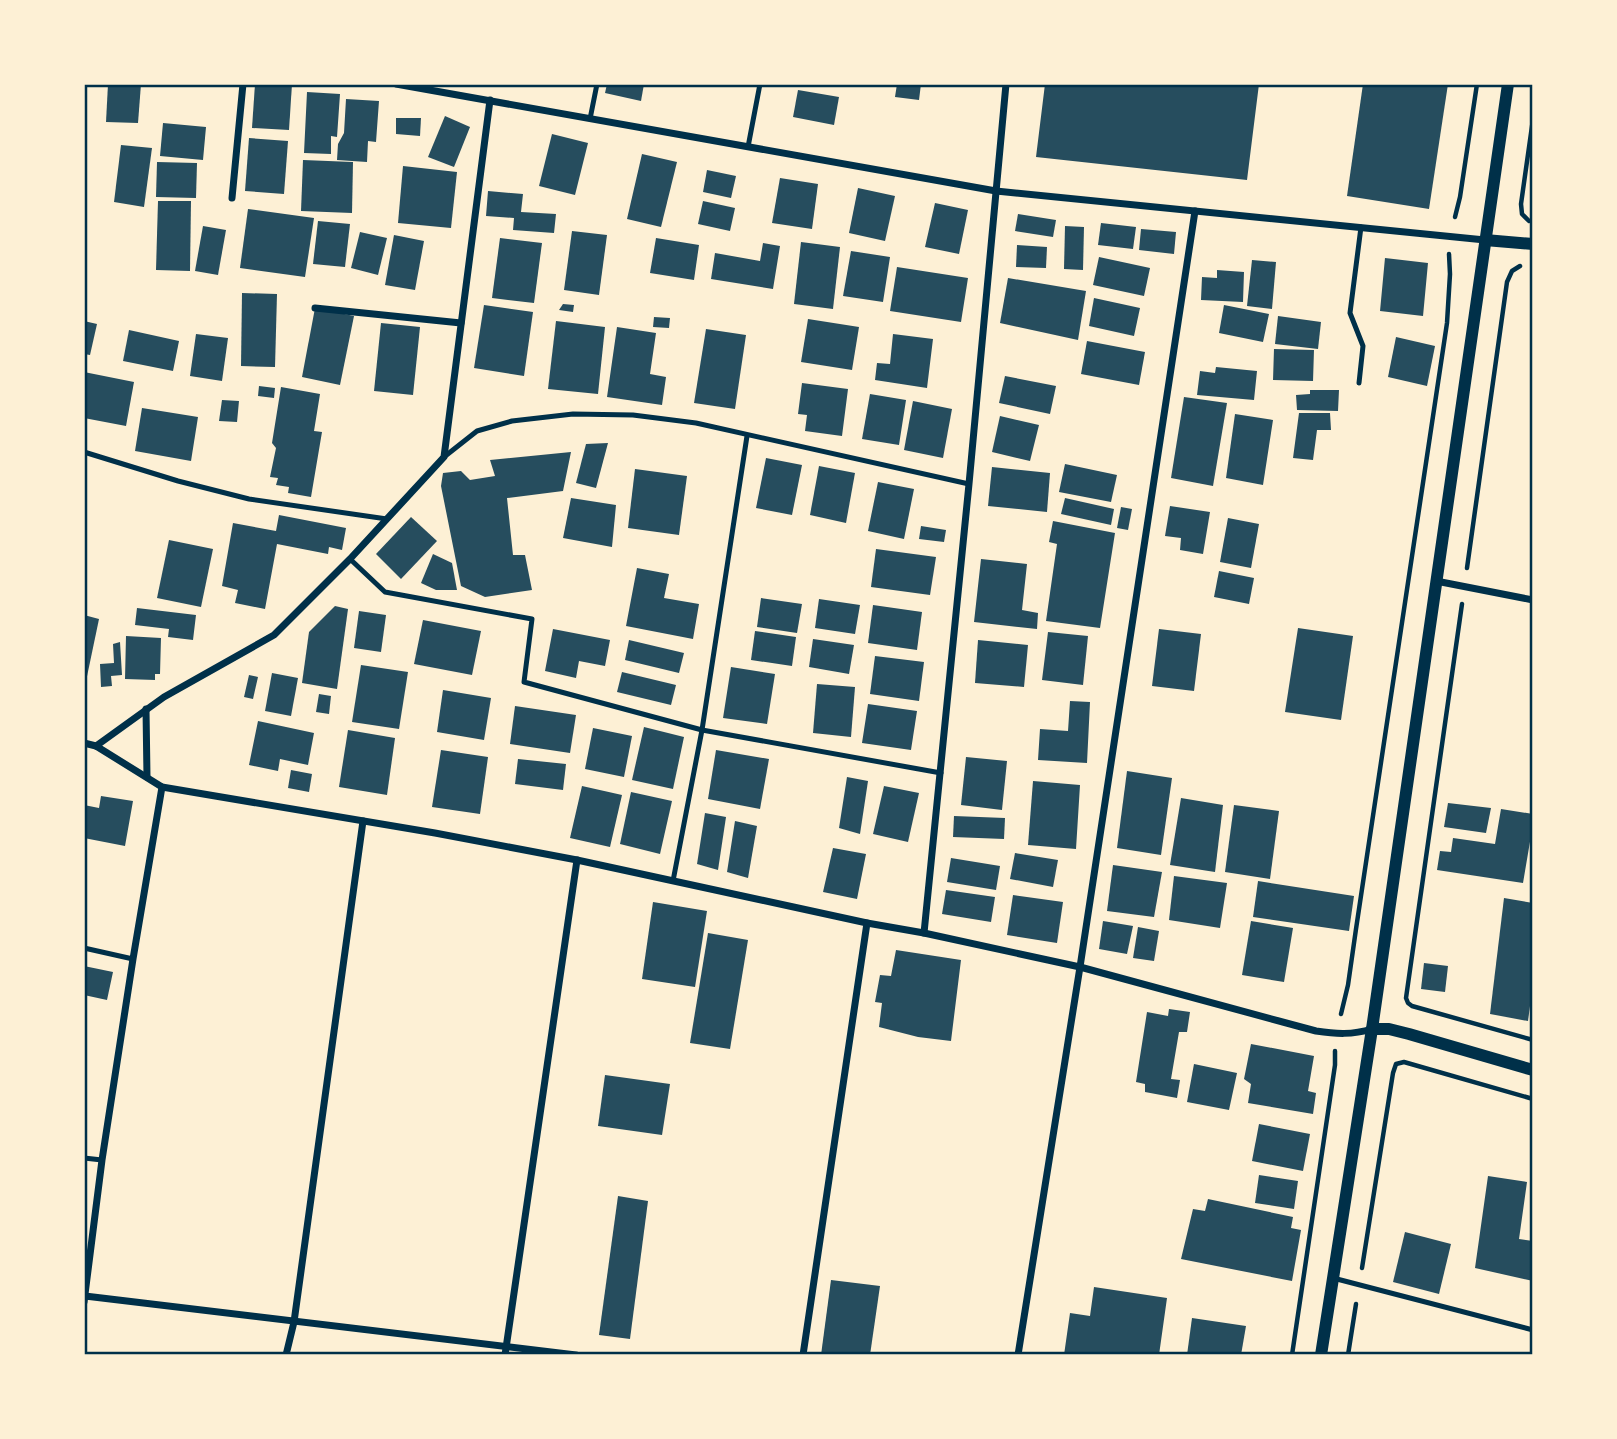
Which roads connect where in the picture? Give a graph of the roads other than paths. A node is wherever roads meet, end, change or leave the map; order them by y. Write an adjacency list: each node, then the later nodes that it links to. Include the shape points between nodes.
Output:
1 (243, 84): 11 (street)
2 (396, 84): 7 (street)
3 (597, 84): 8 (lane)
4 (760, 84): 9 (lane)
5 (1006, 84): 10 (street)
6 (1508, 84): 14 (street)
7 (490, 100): 8 (street); 17 (street)
8 (590, 119): 9 (street)
9 (748, 147): 10 (street)
10 (996, 191): 12 (street); 22 (street)
11 (232, 198)
12 (1195, 211): 13 (street); 41 (street)
13 (1362, 227): 14 (street); 18 (lane, via 1350,313 1363,346)
14 (1485, 240): 15 (street); 25 (street)
15 (1533, 244)
16 (315, 308): 17 (street)
17 (461, 323): 21 (street)
18 (1359, 383)
19 (747, 436): 21 (lane, via 664,418 573,414 512,421 477,431); 22 (lane); 28 (lane)
20 (84, 452): 23 (lane, via 249,499)
21 (444, 457): 23 (street)
22 (969, 484): 31 (street)
23 (387, 519): 24 (street)
24 (350, 559): 27 (street, via 274,635); 28 (lane, via 385,592 532,619 524,682)
25 (1435, 581): 26 (street); 42 (street)
26 (1533, 600)
27 (146, 709): 30 (street); 32 (street)
28 (702, 730): 31 (lane); 36 (lane)
29 (84, 743): 30 (street)
30 (96, 746): 32 (street)
31 (941, 773): 38 (street)
32 (147, 777): 33 (street)
33 (162, 787): 34 (street); 40 (street)
34 (363, 821): 35 (street); 48 (street)
35 (577, 860): 36 (street); 50 (street)
36 (673, 881): 37 (street)
37 (867, 923): 38 (street); 54 (street)
38 (925, 933): 41 (street)
39 (84, 948): 40 (lane)
40 (133, 959): 45 (street)
41 (1080, 967): 42 (street, via 1316,1031 1338,1035); 55 (street)
42 (1371, 1029): 43 (street, via 1409,1034); 46 (street)
43 (1533, 1070)
44 (84, 1158): 45 (lane)
45 (102, 1160): 47 (street)
46 (1333, 1278): 49 (lane); 56 (street)
47 (85, 1299): 48 (street)
48 (294, 1322): 50 (street); 51 (street)
49 (1533, 1330)
50 (507, 1346): 52 (street); 53 (street)
51 (286, 1355)
52 (505, 1355)
53 (576, 1355)
54 (803, 1355)
55 (1018, 1355)
56 (1321, 1355)

